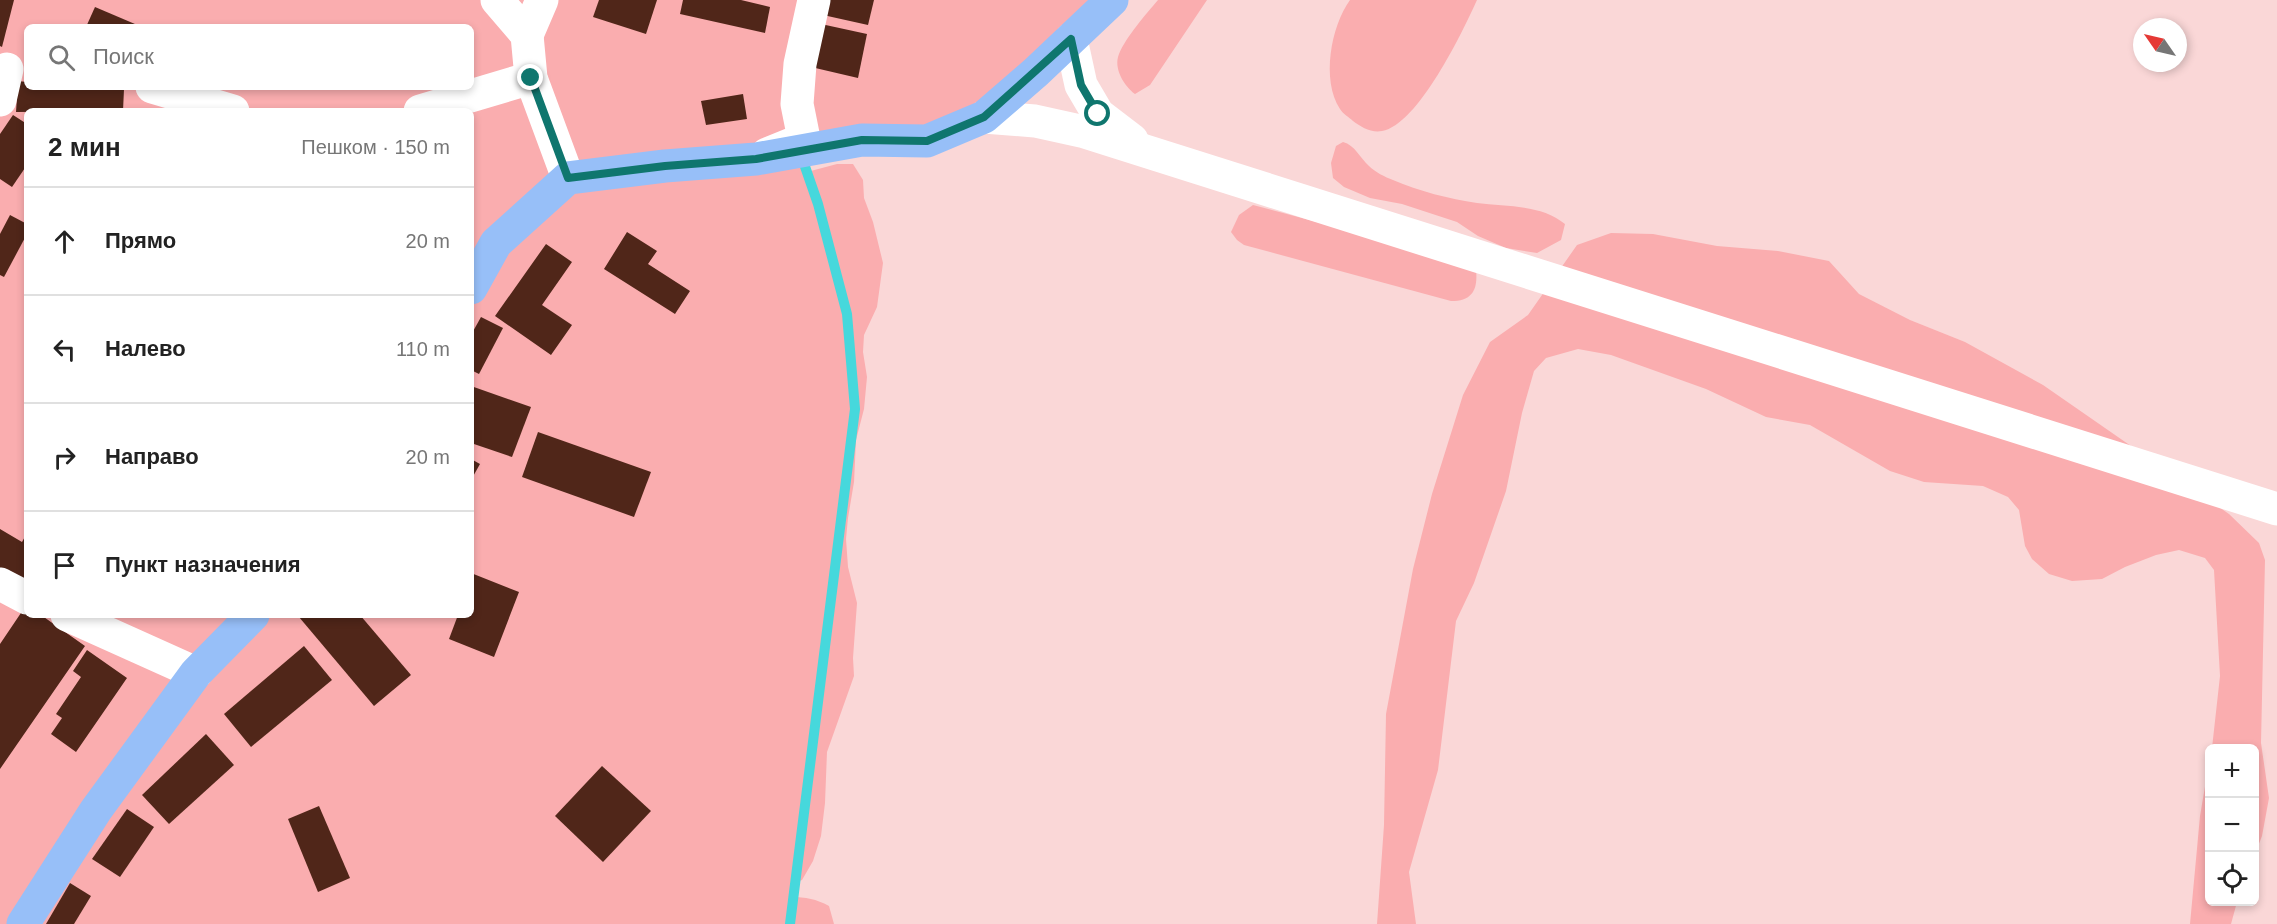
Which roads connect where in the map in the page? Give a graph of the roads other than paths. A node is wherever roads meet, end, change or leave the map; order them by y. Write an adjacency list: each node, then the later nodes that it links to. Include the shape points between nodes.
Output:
1 (497, 0): 5 (street)
2 (542, 0): 5 (street)
3 (814, 0): 13 (street, via 800,64 797,104 804,139)
4 (1113, 0): 6 (main road)
5 (527, 35): 7 (street)
6 (1071, 39): 11 (main road); 12 (street, via 1081,85 1098,114)
7 (531, 78): 10 (street); 14 (street)
8 (162, 90): 9 (street)
9 (223, 108)
10 (430, 108)
11 (984, 117): 12 (street, via 1045,123); 13 (main road, via 927,141 862,140)
12 (1151, 154): 16 (street)
13 (756, 159): 14 (main road)
14 (568, 178): 15 (main road, via 496,243)
15 (474, 283)
16 (2277, 509)
17 (0, 584): 18 (street)
18 (24, 596)
19 (75, 618): 21 (street)
20 (250, 618): 21 (main road)
21 (196, 673): 22 (main road, via 96,810)
22 (23, 924)

